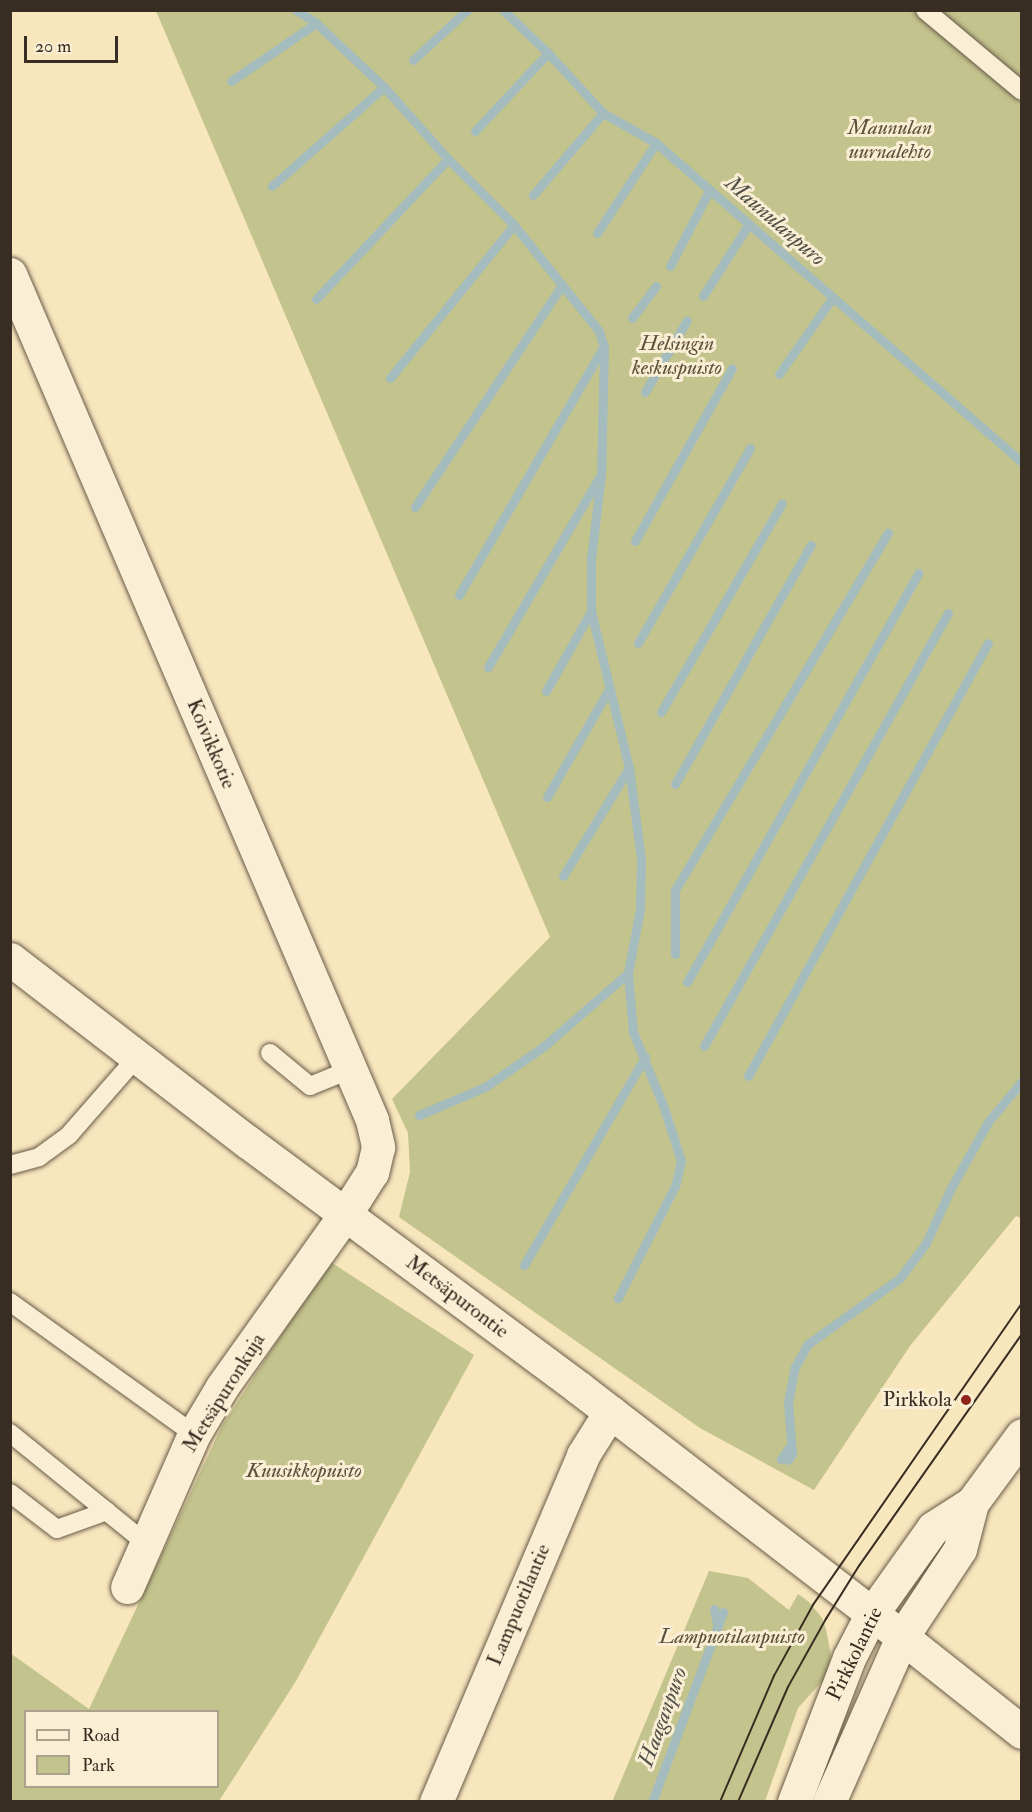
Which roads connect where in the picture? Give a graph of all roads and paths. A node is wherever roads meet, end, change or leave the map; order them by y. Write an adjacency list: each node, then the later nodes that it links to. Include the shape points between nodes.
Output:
1 (925, 10): 2 (lane)
2 (1022, 91)
3 (10, 274): 7 (street, Koivikkotie)
4 (10, 959): 6 (street, Metsäpurontie)
5 (270, 1053): 7 (lane, via 310,1086)
6 (137, 1057): 8 (lane, via 69,1135 39,1157); 9 (street, Metsäpurontie)
7 (349, 1070): 9 (street, Koivikkotie, via 372,1120 378,1148 372,1172)
8 (10, 1165)
9 (346, 1213): 11 (street, Metsäpurontie); 13 (street, Metsäpuronkuja, via 222,1387)
10 (10, 1302): 13 (lane)
11 (610, 1412): 20 (street, Metsäpurontie); 23 (street, Lampuotilantie, via 584,1455)
12 (10, 1433): 17 (lane)
13 (194, 1434): 18 (street, Metsäpuronkuja)
14 (1022, 1435): 16 (street, Pirkkolantie)
15 (10, 1493): 17 (lane, via 57,1529)
16 (972, 1503): 20 (street, Pirkkolantie, via 933,1528); 21 (street, Pirkkolantie, via 960,1549)
17 (107, 1511): 18 (lane)
18 (146, 1543): 19 (street, Metsäpuronkuja)
19 (127, 1587)
20 (871, 1615): 21 (street, Metsäpurontie); 24 (street, Pirkkolantie, via 837,1686)
21 (902, 1637): 22 (street, Metsäpurontie); 25 (street, Pirkkolantie)
22 (1022, 1732)
23 (436, 1802)
24 (794, 1802)
25 (829, 1802)

